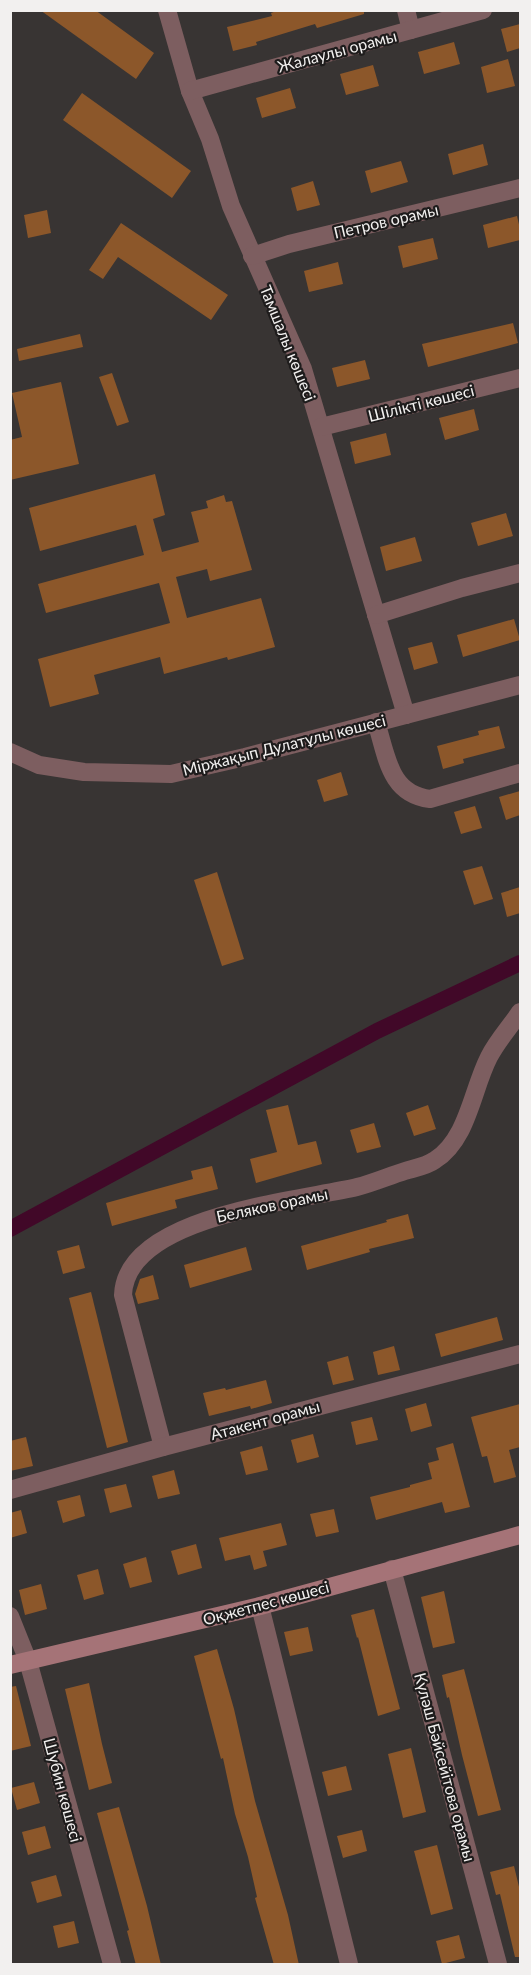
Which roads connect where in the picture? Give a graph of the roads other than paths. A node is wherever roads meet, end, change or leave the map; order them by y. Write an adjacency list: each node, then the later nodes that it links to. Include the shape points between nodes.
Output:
1 (167, 10): 5 (street, Тамшалы көшесі)
2 (406, 10): 4 (street)
3 (483, 10): 4 (street, Жалаулы орамы)
4 (411, 30): 5 (street, Жалаулы орамы)
5 (190, 91): 7 (street, Тамшалы көшесі)
6 (520, 189): 7 (street, Петров орамы)
7 (252, 256): 9 (street, Тамшалы көшесі, via 303,369)
8 (520, 378): 9 (street, Шілікті көшесі)
9 (321, 427): 11 (street, Тамшалы көшесі)
10 (520, 573): 11 (street)
11 (376, 615): 13 (street, Тамшалы көшесі)
12 (520, 685): 13 (street, Міржақып Дулатұлы көшесі)
13 (406, 715): 14 (street, Міржақып Дулатұлы көшесі)
14 (376, 722): 15 (street, Міржақып Дулатұлы көшесі, via 171,774 84,772 39,765); 16 (street, via 394,779 406,792 419,798 430,799)
15 (10, 752)
16 (520, 773)
17 (520, 1012): 19 (street, Беляков орамы, via 489,1056 460,1131 449,1149 433,1162 358,1187 245,1208 206,1220 145,1252 124,1283 123,1295)
18 (520, 1354): 19 (street, Атакент орамы)
19 (163, 1447): 20 (street, Атакент орамы)
20 (10, 1490)
21 (520, 1534): 22 (street, Оқжетпес көшесі)
22 (392, 1569): 23 (street, Оқжетпес көшесі); 28 (street, Күләш Бәйсейітова орамы)
23 (260, 1606): 25 (street, Оқжетпес көшесі); 27 (street)
24 (10, 1616): 25 (street, Шубин көшесі)
25 (19, 1663): 26 (street, Шубин көшесі)
26 (112, 1965)
27 (349, 1965)
28 (498, 1965)

